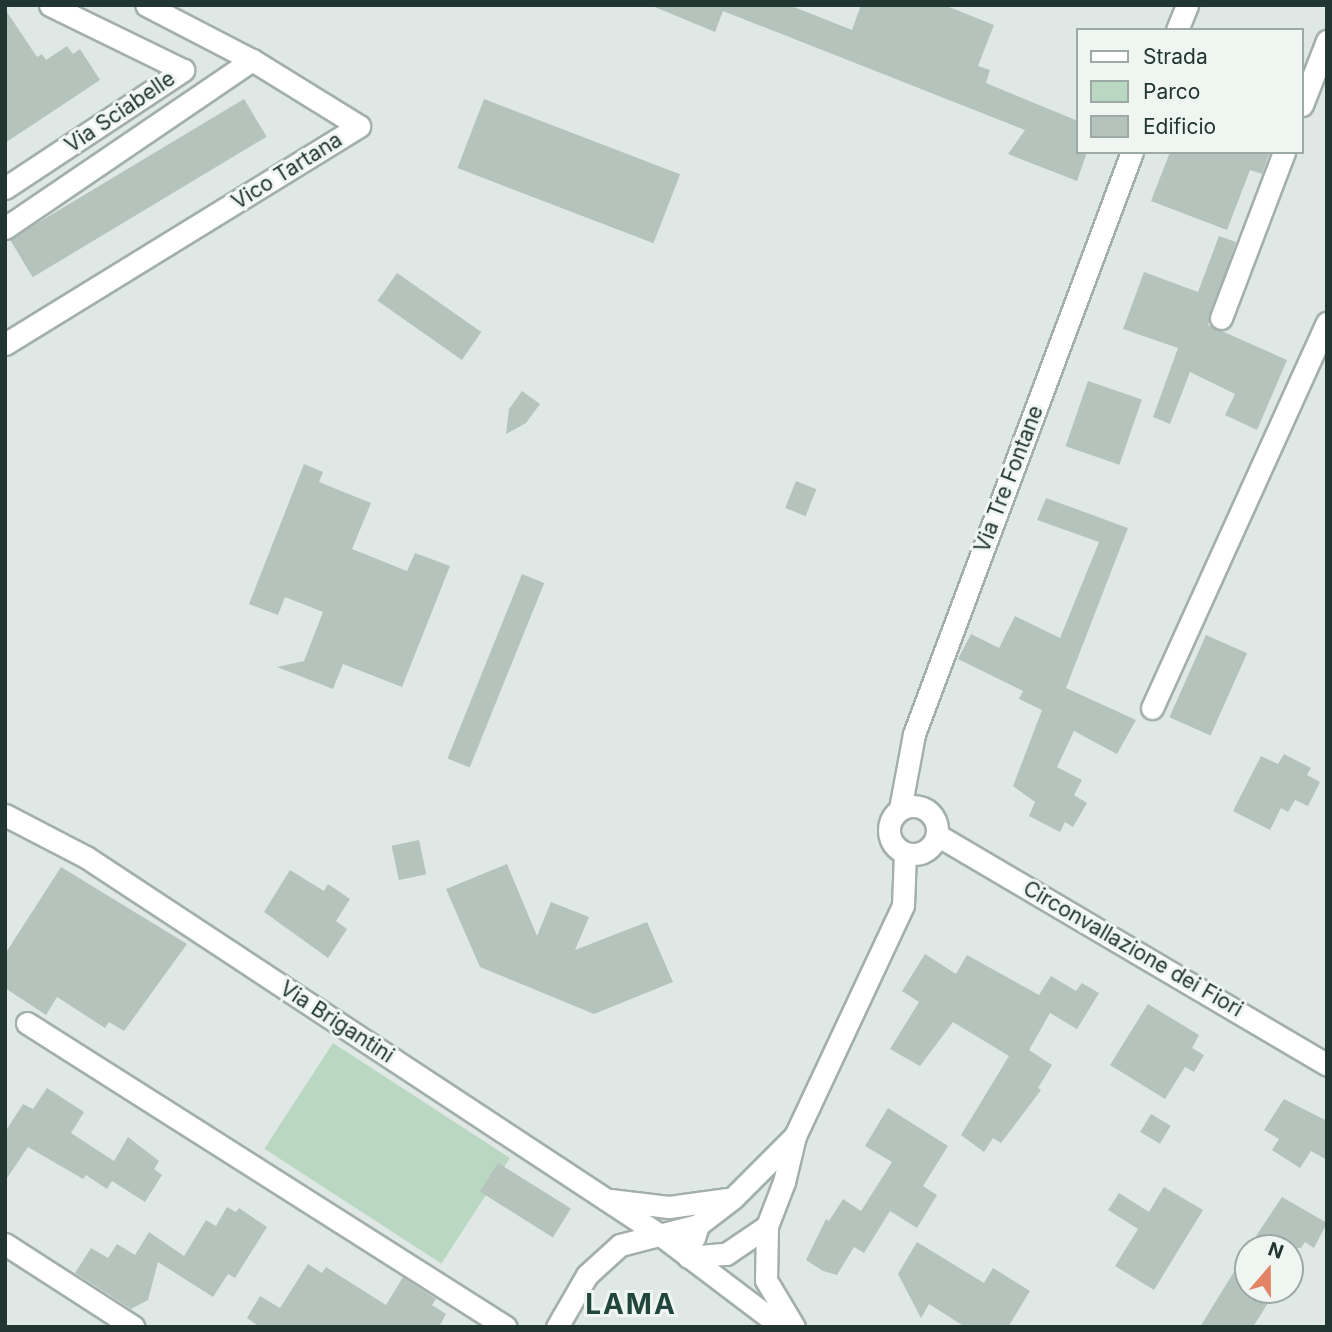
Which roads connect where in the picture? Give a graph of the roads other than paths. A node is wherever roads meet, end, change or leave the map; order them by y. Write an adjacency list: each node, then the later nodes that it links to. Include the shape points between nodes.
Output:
1 (50, 5): 10 (street, Via Sciabelle, via 183,70)
2 (145, 5): 6 (street, Vico Tartana)
3 (1187, 5): 4 (street)
4 (1178, 28)
5 (1327, 41): 7 (street)
6 (252, 60): 11 (street, Via Sciabelle); 14 (street, Vico Tartana, via 359,126)
7 (1304, 100)
8 (1131, 154): 16 (street, Via Tre Fontane, via 914,734)
9 (1283, 154): 12 (street)
10 (5, 188)
11 (5, 228)
12 (1221, 318)
13 (1327, 323): 15 (street)
14 (5, 344)
15 (1152, 708)
16 (900, 809): 18 (street, via 911,806 928,811); 19 (street, via 889,829 894,845)
17 (5, 816): 24 (street, Via Brigantini, via 86,857)
18 (937, 835): 19 (street, via 922,853); 21 (street, Circonvallazione dei Fiori)
19 (905, 853): 22 (street, via 902,905)
20 (27, 1023): 31 (street)
21 (1327, 1065)
22 (794, 1136): 23 (street); 26 (street, via 785,1182)
23 (733, 1198): 24 (street, via 669,1207); 25 (street)
24 (606, 1199): 27 (street, Via Brigantini)
25 (698, 1225): 27 (street); 29 (street)
26 (767, 1226): 29 (street, via 726,1254); 34 (street, via 766,1280)
27 (663, 1237): 29 (street, Via Brigantini); 32 (street, via 620,1245 587,1275)
28 (5, 1244): 30 (street)
29 (688, 1257): 33 (street, Via Brigantini)
30 (134, 1327)
31 (506, 1327)
32 (557, 1327)
33 (782, 1327)
34 (794, 1327)

